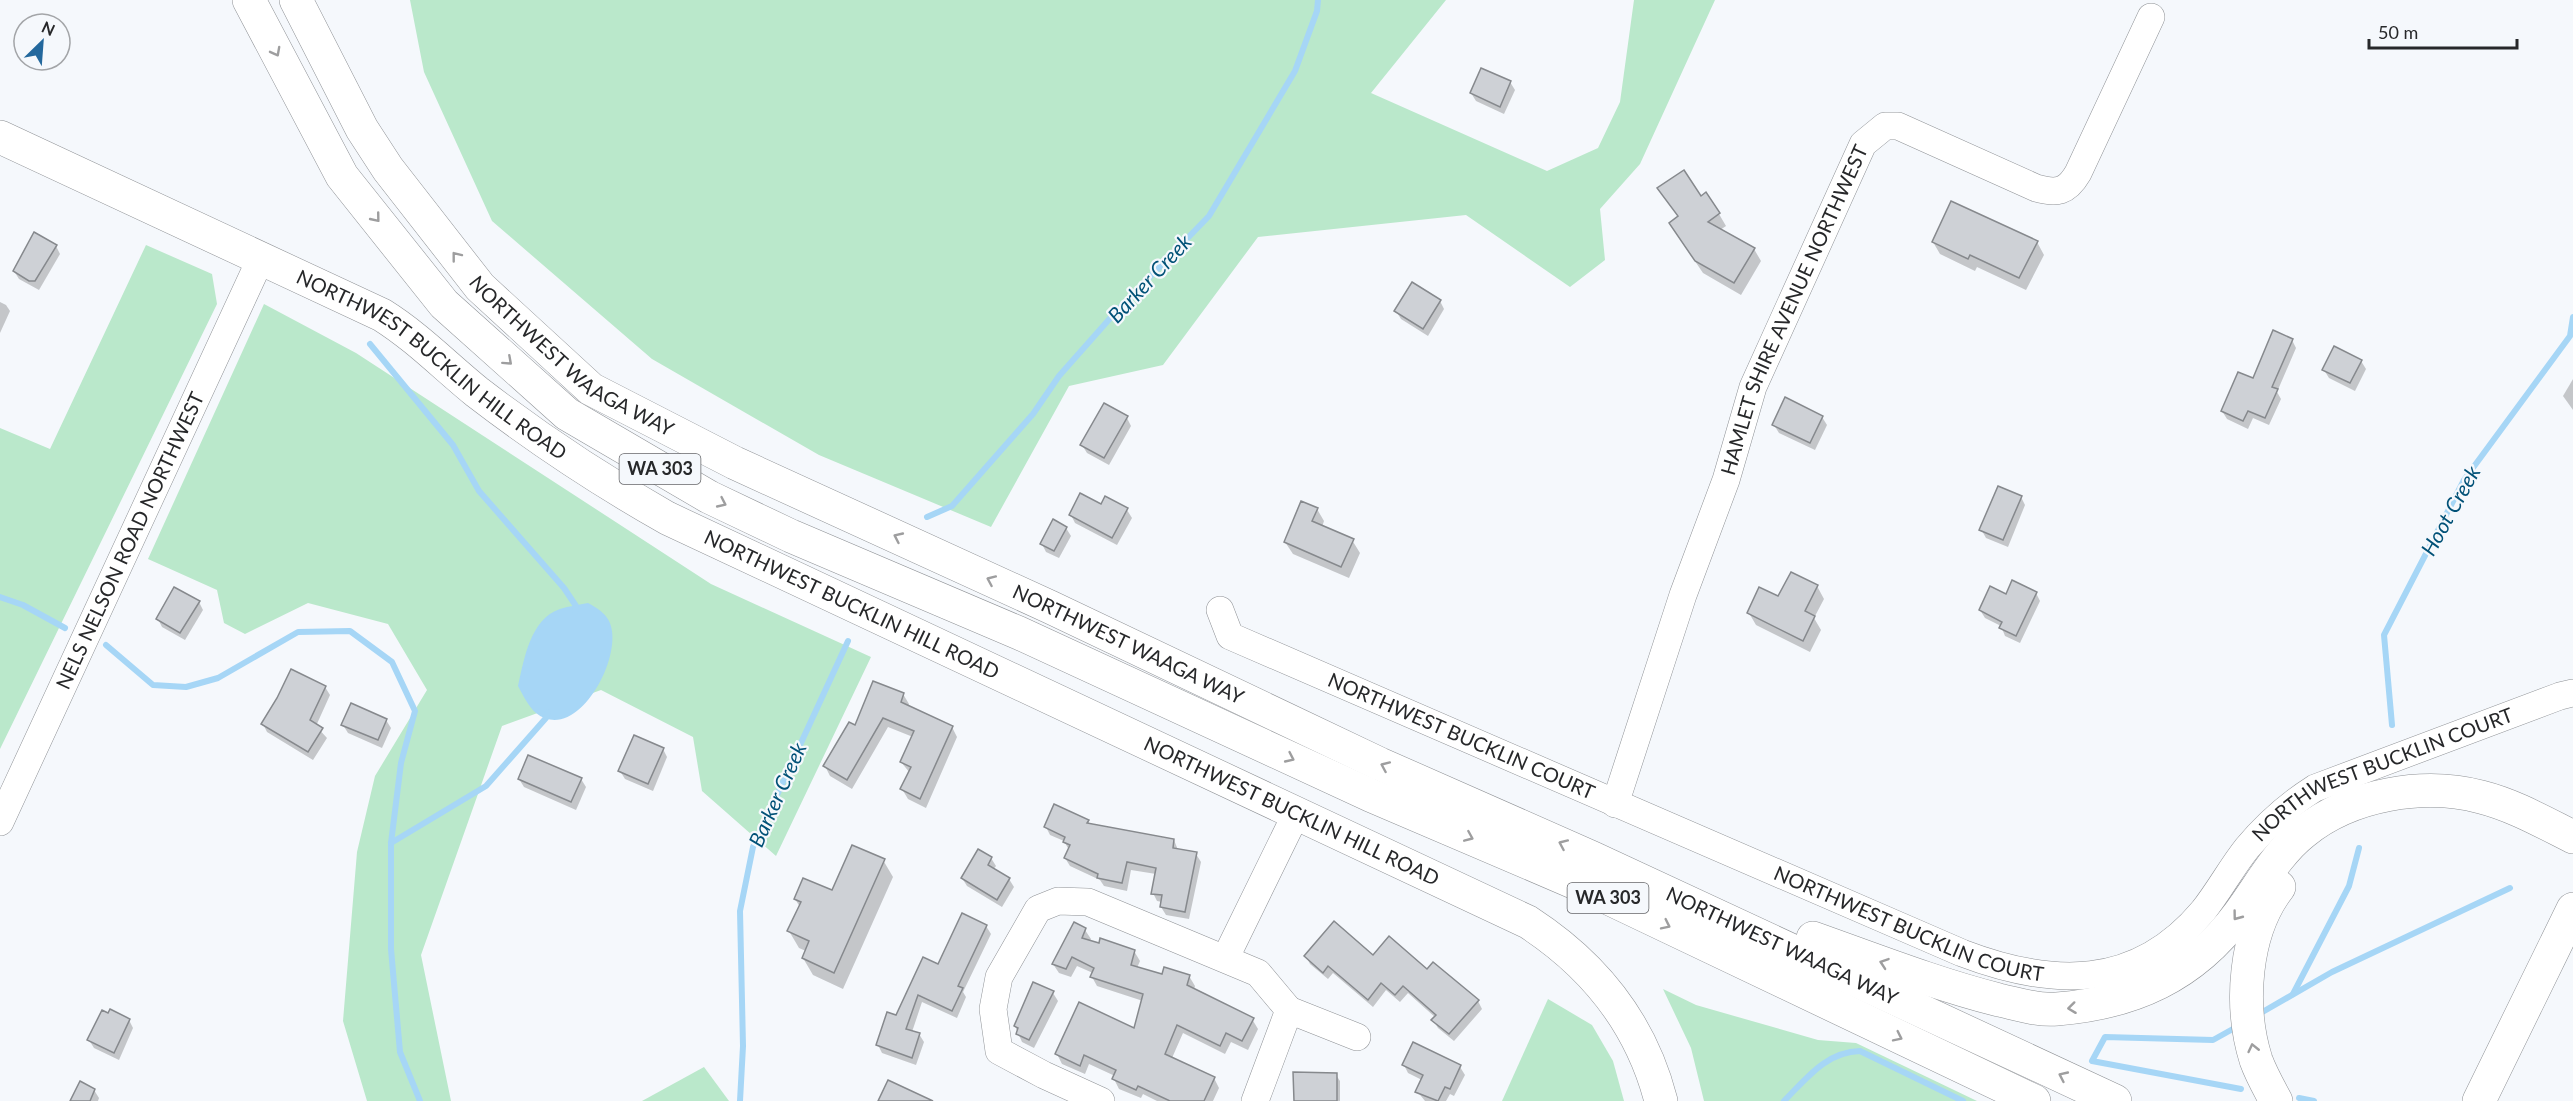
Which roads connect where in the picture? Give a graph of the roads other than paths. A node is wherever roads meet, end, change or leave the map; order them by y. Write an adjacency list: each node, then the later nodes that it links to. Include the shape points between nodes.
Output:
1 (249, 0): 20 (main road, NORTHWEST WAAGA WAY / WA 303, one-way to 20, via 342,176 444,304 567,414 709,497 791,536 1019,633 1370,795 1585,887)
2 (296, 0): 5 (main road, NORTHWEST WAAGA WAY / WA 303)
3 (320, 0): 5 (main road, via 320,10 347,73)
4 (2151, 16): 10 (street, HAMLET SHIRE AVENUE NORTHWEST, via 2078,173 2062,192 2036,188 1898,126 1885,126 1863,144 1753,387 1726,480 1683,595)
5 (362, 129): 15 (main road, NORTHWEST WAAGA WAY / WA 303, one-way to 5, via 1380,764 745,468 591,389 480,287 388,169)
6 (0, 136): 7 (main road, NORTHWEST BUCKLIN HILL ROAD)
7 (261, 258): 11 (main road, NORTHWEST BUCKLIN HILL ROAD, via 393,322 537,438 667,518); 12 (street, NELS NELSON ROAD NORTHWEST)
8 (1220, 610): 10 (street, NORTHWEST BUCKLIN COURT, via 1230,636)
9 (2573, 693): 10 (street, NORTHWEST BUCKLIN COURT, via 2315,788 2260,834 2203,910 2176,938 2155,953 2096,975 2046,976 1999,967)
10 (1615, 804)
11 (1297, 812): 17 (street); 23 (main road, NORTHWEST BUCKLIN HILL ROAD, via 1497,906 1557,940 1602,984 1631,1026)
12 (0, 822)
13 (2573, 837): 15 (main road, one-way to 15, via 2481,797 2429,791 2388,795 2339,811 2303,832 2267,873 2218,941 2188,965 2151,988 2120,1000 2054,1010 1973,993)
14 (2573, 857): 27 (main road, one-way to 14, via 2256,1061 2246,1015 2251,958 2255,934 2271,898 2304,856 2348,824 2393,811 2431,810 2477,815 2520,828)
15 (1616, 869): 26 (main road, NORTHWEST WAAGA WAY / WA 303, one-way to 15)
16 (2573, 909): 28 (main road)
17 (1226, 957): 18 (street, via 1258,973); 21 (street, via 1088,902 1058,901 1038,909 999,976 993,1009 999,1051)
18 (1289, 1010): 19 (street); 22 (street)
19 (1357, 1037)
20 (1974, 1073): 24 (main road); 25 (main road, NORTHWEST WAAGA WAY / WA 303)
21 (1101, 1101)
22 (1255, 1101)
23 (1661, 1101)
24 (2022, 1101)
25 (2034, 1101)
26 (2115, 1101)
27 (2277, 1101)
28 (2480, 1101)

